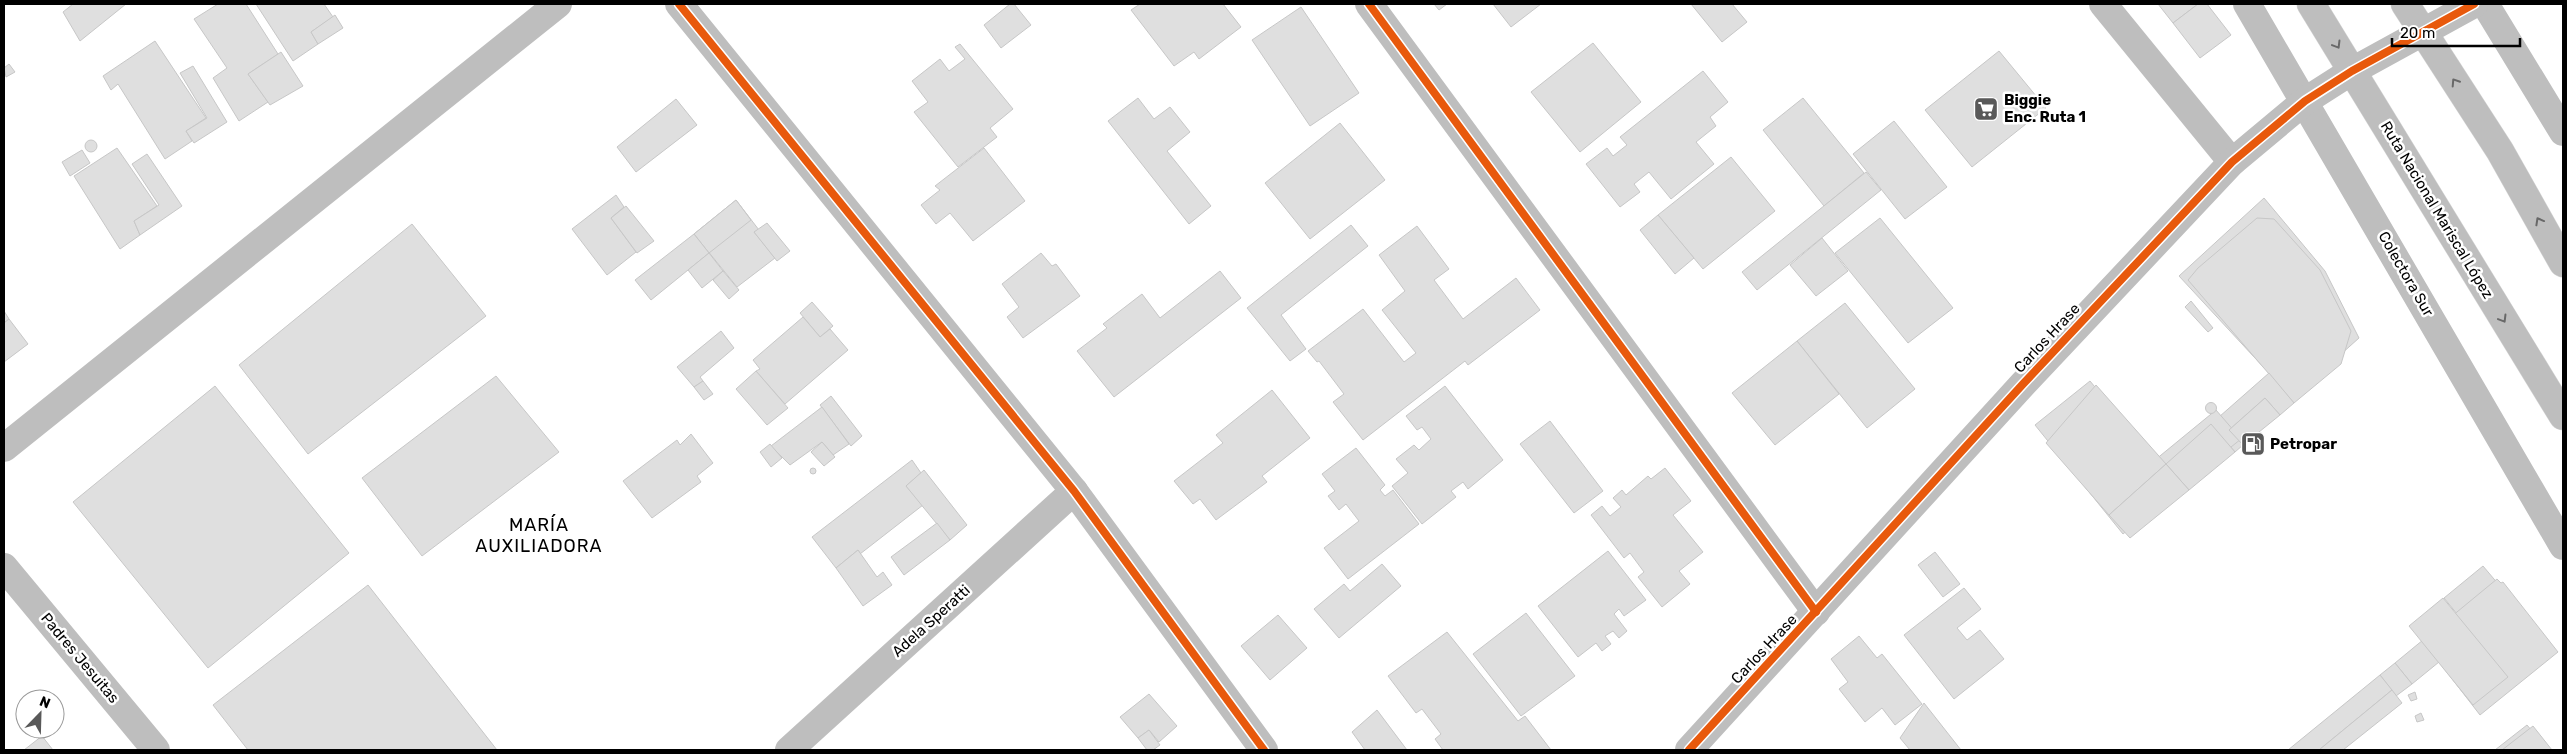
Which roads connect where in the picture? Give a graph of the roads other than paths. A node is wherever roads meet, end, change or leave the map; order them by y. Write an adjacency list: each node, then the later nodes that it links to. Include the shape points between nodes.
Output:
1 (558, 4): 17 (main road)
2 (679, 4): 18 (main road)
3 (1369, 4): 21 (main road)
4 (2103, 4): 14 (main road)
5 (2247, 4): 12 (main road, Colectora Sur)
6 (2311, 4): 11 (main road, Ruta Nacional Mariscal López, one-way to 11)
7 (2405, 4): 10 (main road)
8 (2474, 4): 10 (main road, Carlos Hrase)
9 (2485, 4): 13 (main road)
10 (2423, 34): 11 (main road, Carlos Hrase); 15 (main road, one-way to 10, via 2500,151)
11 (2352, 72): 12 (main road, Carlos Hrase); 16 (main road, Ruta Nacional Mariscal López, one-way to 16)
12 (2305, 101): 14 (main road, Carlos Hrase); 19 (main road, Colectora Sur)
13 (2563, 132)
14 (2232, 162): 21 (main road, Carlos Hrase, via 2023,384)
15 (2563, 263)
16 (2563, 416)
17 (4, 448)
18 (1074, 491): 23 (main road, Adela Speratti); 24 (main road)
19 (2563, 546)
20 (4, 566): 22 (main road, Padres Jesuitas)
21 (1816, 612): 25 (main road, Carlos Hrase)
22 (156, 750)
23 (788, 750)
24 (1264, 750)
25 (1689, 750)

